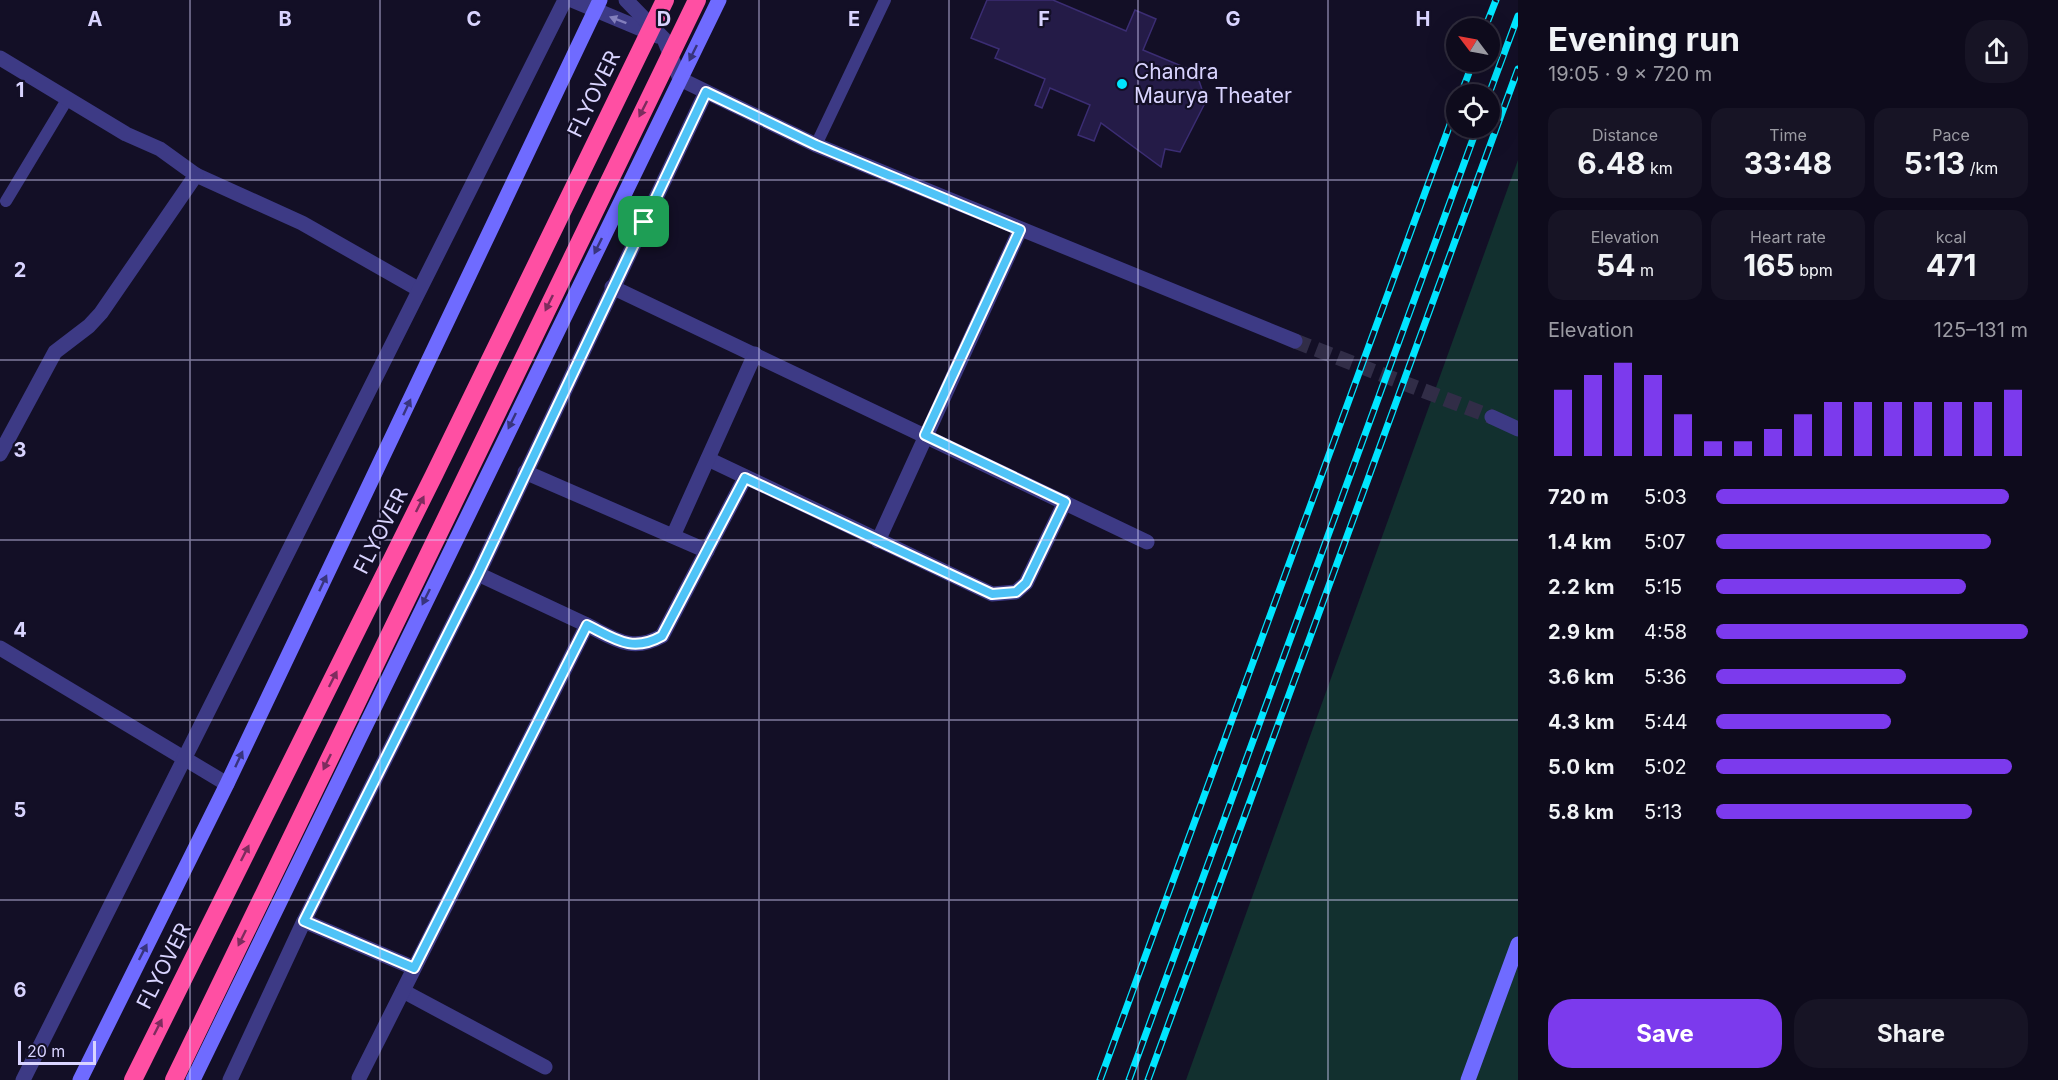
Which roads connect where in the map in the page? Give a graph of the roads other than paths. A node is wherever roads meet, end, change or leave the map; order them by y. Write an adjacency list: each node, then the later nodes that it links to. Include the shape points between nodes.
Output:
1 (565, 0): 19 (street)
2 (572, 0): 8 (street)
3 (626, 0): 9 (street)
4 (665, 0): 47 (highway, FLYOVER, one-way to 4, bridge)
5 (697, 0): 48 (highway, one-way to 48, bridge)
6 (719, 0): 11 (street, one-way to 11)
7 (885, 0): 14 (lane)
8 (598, 6): 9 (street, one-way to 8); 38 (street, one-way to 8)
9 (664, 39): 11 (street)
10 (0, 58): 13 (street)
11 (680, 79): 12 (street); 49 (street, one-way to 49)
12 (706, 92): 14 (street); 18 (street)
13 (68, 98): 15 (street, via 126,134 160,149); 16 (lane)
14 (816, 145): 17 (street)
15 (196, 175): 19 (street, via 302,223); 25 (street, via 101,313 55,352)
16 (6, 201)
17 (1020, 230): 20 (street); 24 (street)
18 (612, 286): 21 (street); 27 (street)
19 (417, 289): 37 (street)
20 (1295, 341)
21 (755, 354): 24 (street); 26 (street)
22 (1492, 417): 23 (street)
23 (1518, 429)
24 (925, 435): 29 (street); 31 (street)
25 (0, 454)
26 (708, 459): 28 (street); 30 (street)
27 (525, 472): 30 (street); 34 (street)
28 (745, 478): 31 (street); 33 (street)
29 (1065, 502): 31 (street, via 1026,583 1016,592 992,594); 32 (street)
30 (673, 536): 33 (street)
31 (878, 541)
32 (1148, 542)
33 (707, 551): 35 (street, via 662,636 636,646)
34 (478, 574): 35 (street); 39 (street)
35 (587, 625): 41 (street)
36 (0, 648): 37 (street)
37 (184, 758): 38 (street); 45 (street)
38 (227, 784): 46 (street, one-way to 38)
39 (304, 921): 41 (street); 50 (street)
40 (1518, 944): 51 (street)
41 (414, 968): 42 (street)
42 (403, 991): 43 (street); 44 (street)
43 (545, 1067)
44 (359, 1078)
45 (23, 1080)
46 (80, 1080)
47 (133, 1080)
48 (174, 1080)
49 (193, 1080)
50 (230, 1080)
51 (1468, 1080)

